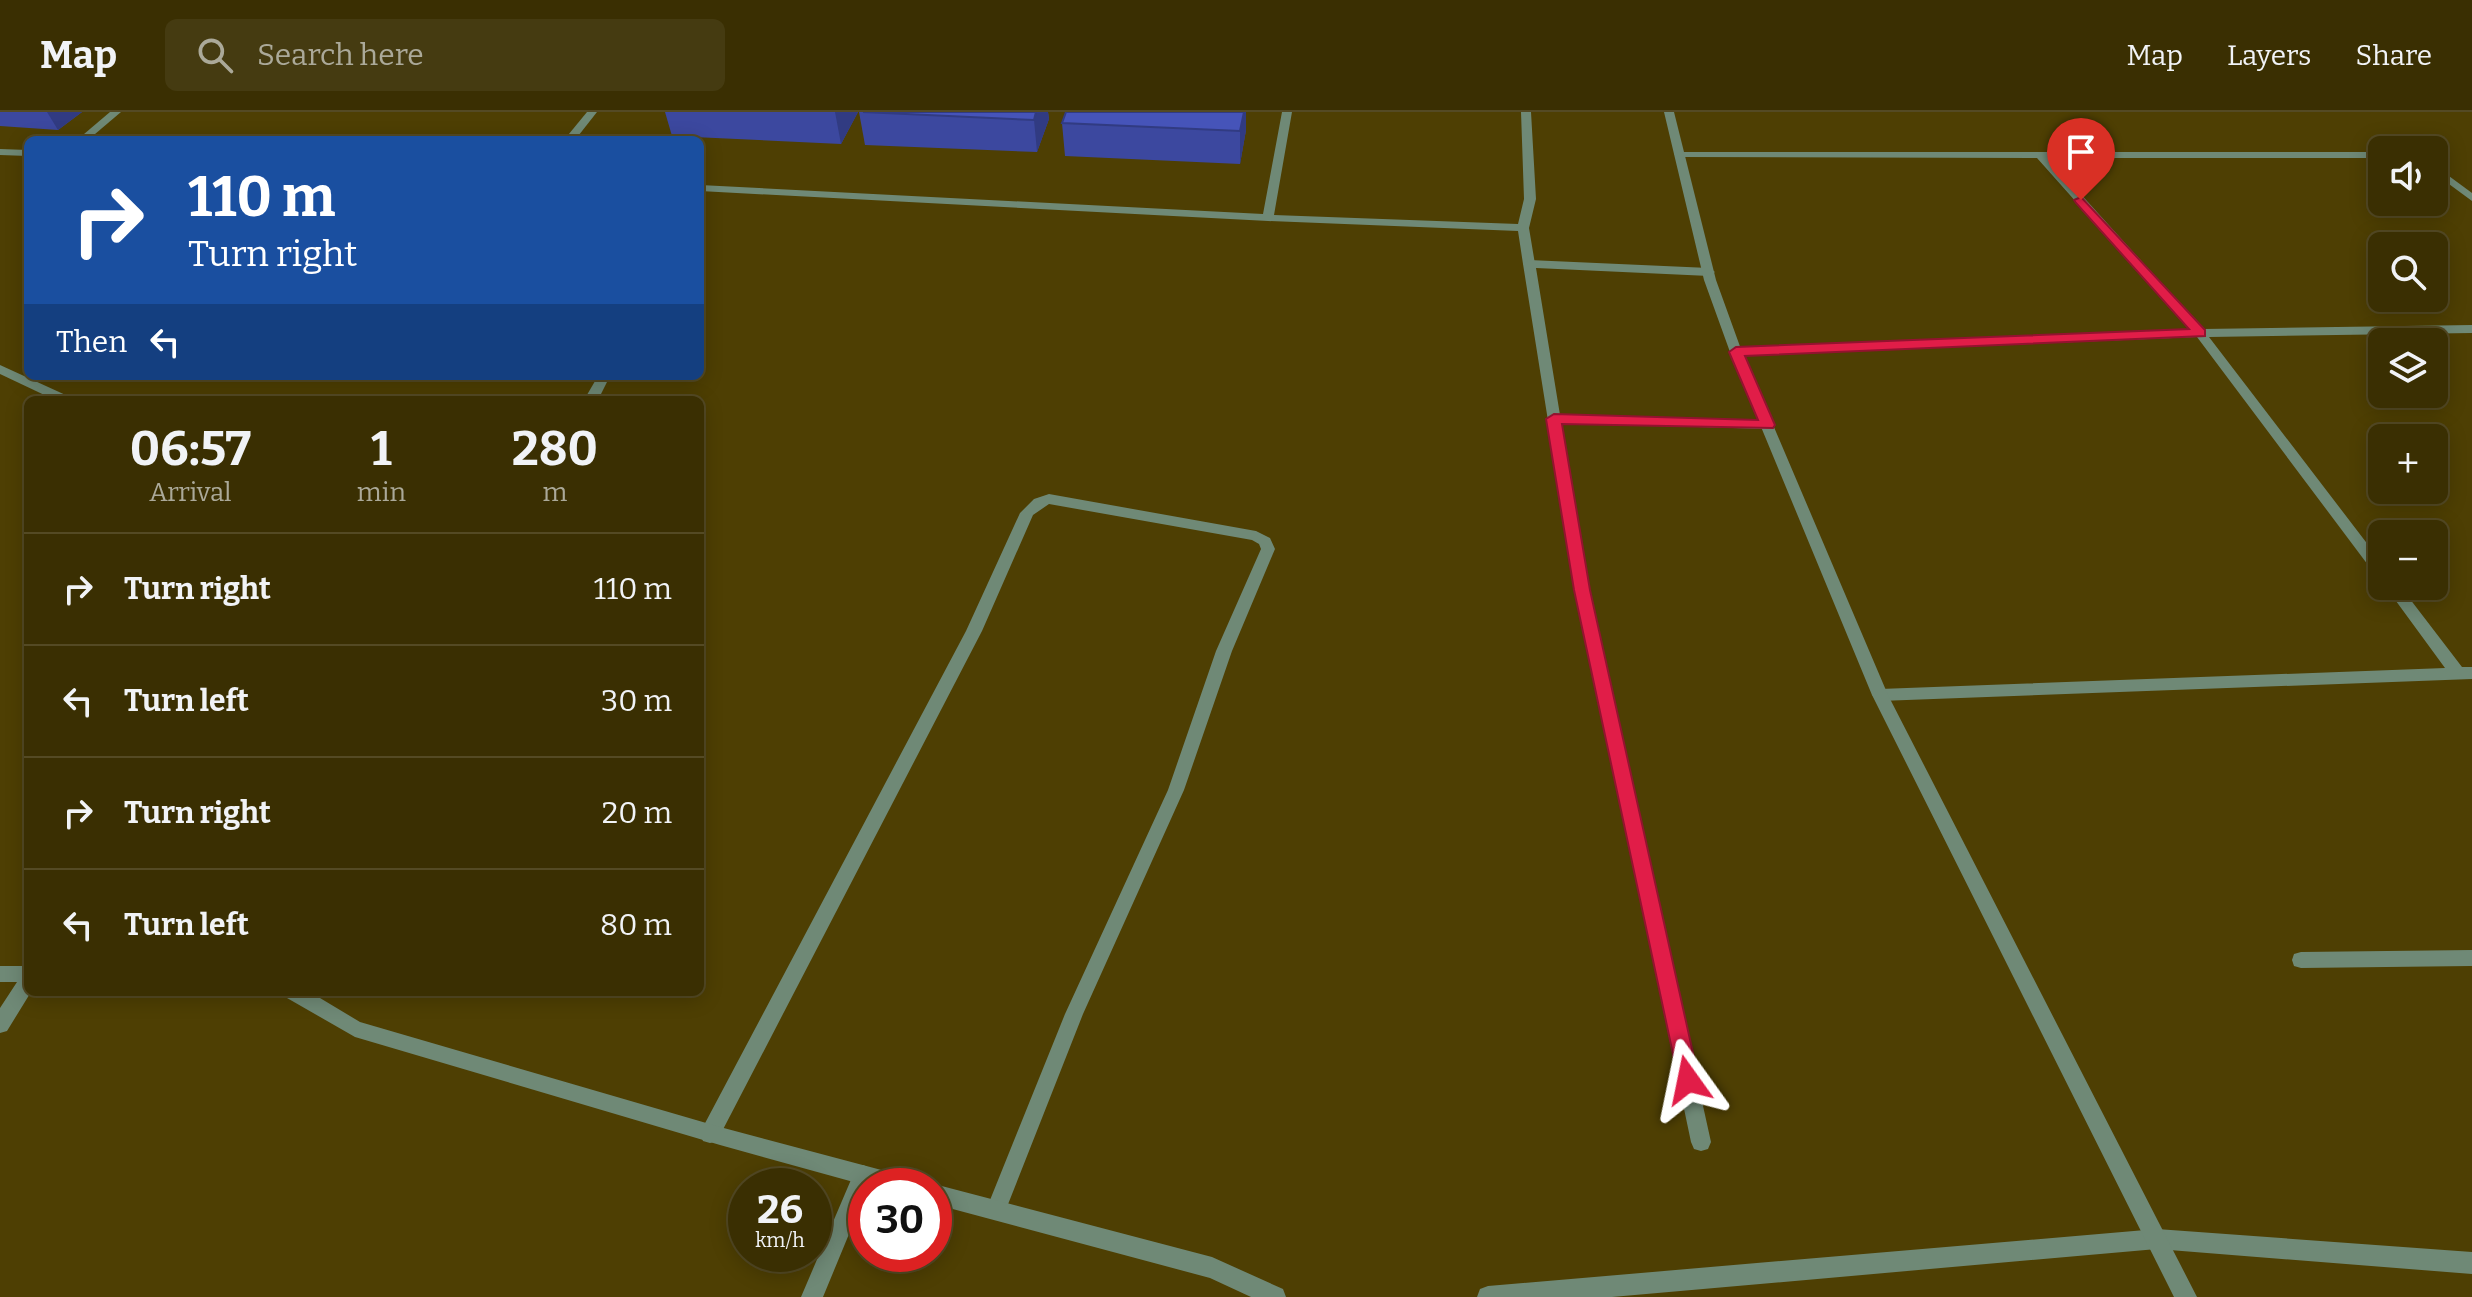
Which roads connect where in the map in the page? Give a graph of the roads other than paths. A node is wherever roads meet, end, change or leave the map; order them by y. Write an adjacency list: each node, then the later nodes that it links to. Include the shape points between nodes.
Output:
1 (116, 112): 6 (street)
2 (592, 112): 7 (street)
3 (1287, 112): 16 (street)
4 (1526, 112): 17 (street, via 1530,199)
5 (1669, 112): 10 (street)
6 (87, 136)
7 (572, 136)
8 (0, 152): 9 (street)
9 (24, 153)
10 (1679, 154): 12 (street); 19 (street)
11 (2368, 155): 12 (street)
12 (2041, 156): 21 (street)
13 (2448, 179): 15 (street)
14 (704, 192): 16 (street)
15 (2472, 198)
16 (1268, 218): 17 (street)
17 (1523, 228): 18 (street)
18 (1529, 264): 19 (street); 25 (street)
19 (1709, 272): 22 (street)
20 (2472, 329): 21 (street)
21 (2200, 333): 22 (street); 27 (street)
22 (1736, 352): 26 (street)
23 (0, 369): 24 (street)
24 (57, 396)
25 (1554, 419): 26 (street); 39 (street, via 1582,590)
26 (1767, 425): 30 (street)
27 (2368, 555)
28 (2404, 600): 29 (street)
29 (2465, 673): 30 (street)
30 (1880, 695): 44 (street)
31 (2472, 958): 32 (street)
32 (2301, 960)
33 (0, 974): 34 (street)
34 (24, 974)
35 (24, 986): 37 (street)
36 (301, 996): 38 (street, via 355,1029)
37 (0, 1025)
38 (710, 1134): 40 (street); 42 (street, via 974,631 1027,513 1049,499 1256,536 1268,549 1224,651 1176,790 1074,1014)
39 (1701, 1142)
40 (848, 1171)
41 (952, 1199): 42 (street)
42 (996, 1210): 47 (street, via 1212,1268)
43 (848, 1211): 48 (street)
44 (2157, 1239): 45 (street); 46 (street); 50 (street)
45 (2472, 1263)
46 (1636, 1290): 49 (street)
47 (1269, 1296)
48 (812, 1297)
49 (1488, 1297)
50 (2186, 1297)

